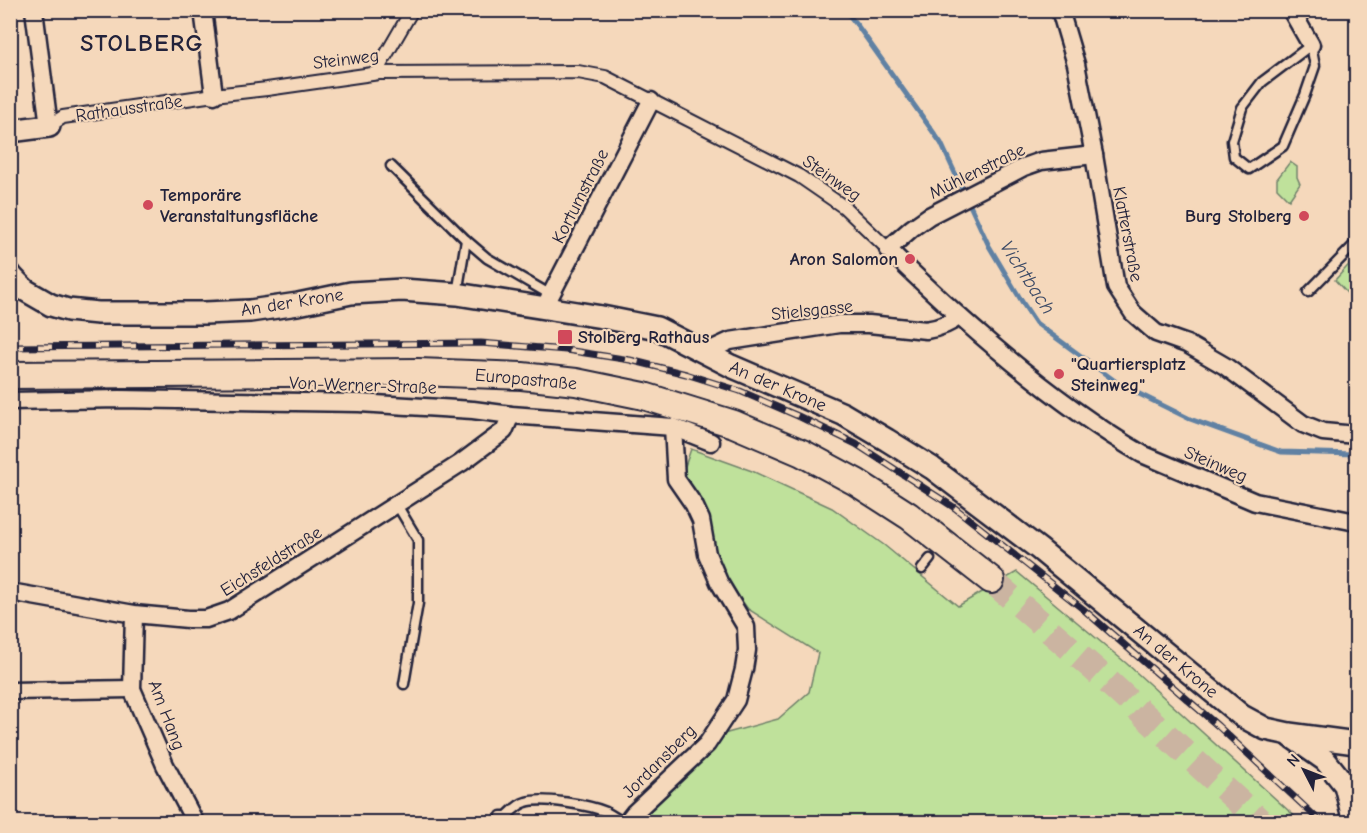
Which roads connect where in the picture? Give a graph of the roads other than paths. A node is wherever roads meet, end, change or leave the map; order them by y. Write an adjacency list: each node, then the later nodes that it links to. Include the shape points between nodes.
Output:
1 (34, 10): 11 (street)
2 (203, 10): 9 (street)
3 (412, 10): 8 (street)
4 (1060, 10): 13 (street, Klatterstraße, via 1076,64)
5 (1291, 10): 7 (street)
6 (1303, 10): 7 (street)
7 (1311, 45): 7 (lane, via 1262,82 1242,108 1232,141 1234,157 1249,169 1283,146 1315,66)
8 (379, 73): 9 (street, Steinweg); 10 (street, Steinweg, via 578,72 605,77)
9 (214, 95): 11 (street, Rathausstraße, via 63,117)
10 (651, 101): 17 (street, Steinweg, via 799,176 844,207); 21 (street, Kortumstraße)
11 (50, 126): 12 (street, Rathausstraße)
12 (10, 131)
13 (1094, 155): 17 (street, Mühlenstraße, via 1041,161 1024,167 921,221); 28 (street, Klatterstraße, via 1116,287 1133,313 1156,333 1187,344 1225,366 1303,424 1323,432)
14 (391, 166): 15 (lane)
15 (466, 240): 20 (lane); 21 (lane)
16 (1356, 243): 19 (lane)
17 (888, 249): 22 (street, Steinweg)
18 (10, 274): 20 (street, An der Krone, via 25,290 51,305 98,313 250,311 351,293 402,290)
19 (1308, 292)
20 (457, 294): 21 (street, An der Krone)
21 (548, 302): 23 (street, An der Krone, via 657,328)
22 (959, 316): 23 (street, Stielsgasse, via 935,329 839,324 730,341); 31 (street, Steinweg, via 1047,389 1142,454 1255,502)
23 (704, 353): 40 (street, An der Krone, via 843,414 932,468 1039,549 1242,716 1266,729)
24 (10, 375): 34 (main road, Europastraße, via 418,372 576,382 644,396 734,424 802,453 909,516)
25 (10, 401): 26 (street, Von-Werner-Straße, via 359,403)
26 (511, 415): 27 (street, Von-Werner-Straße); 30 (street, Eichsfeldstraße, via 504,431)
27 (674, 427): 29 (street, Von-Werner-Straße); 46 (street, Jordansberg, via 676,479 701,520 707,554 719,582 746,627 747,650 736,700 707,744)
28 (1356, 435)
29 (711, 442)
30 (397, 505): 36 (street, Eichsfeldstraße, via 219,616 188,619); 37 (lane, via 418,540 418,603)
31 (1356, 522)
32 (930, 559): 33 (lane)
33 (922, 569)
34 (978, 573)
35 (10, 592): 36 (street, Eichsfeldstraße)
36 (134, 614): 38 (street, Am Hang)
37 (404, 684)
38 (132, 689): 39 (street); 44 (street, Am Hang)
39 (10, 691)
40 (1289, 735): 41 (street, An der Krone); 47 (street, via 1325,760 1345,785)
41 (1356, 743)
42 (1356, 782): 47 (street)
43 (501, 816): 45 (lane, via 507,816 525,802 538,800 586,806 607,812)
44 (195, 822)
45 (622, 822)
46 (627, 822)
47 (1354, 822)

